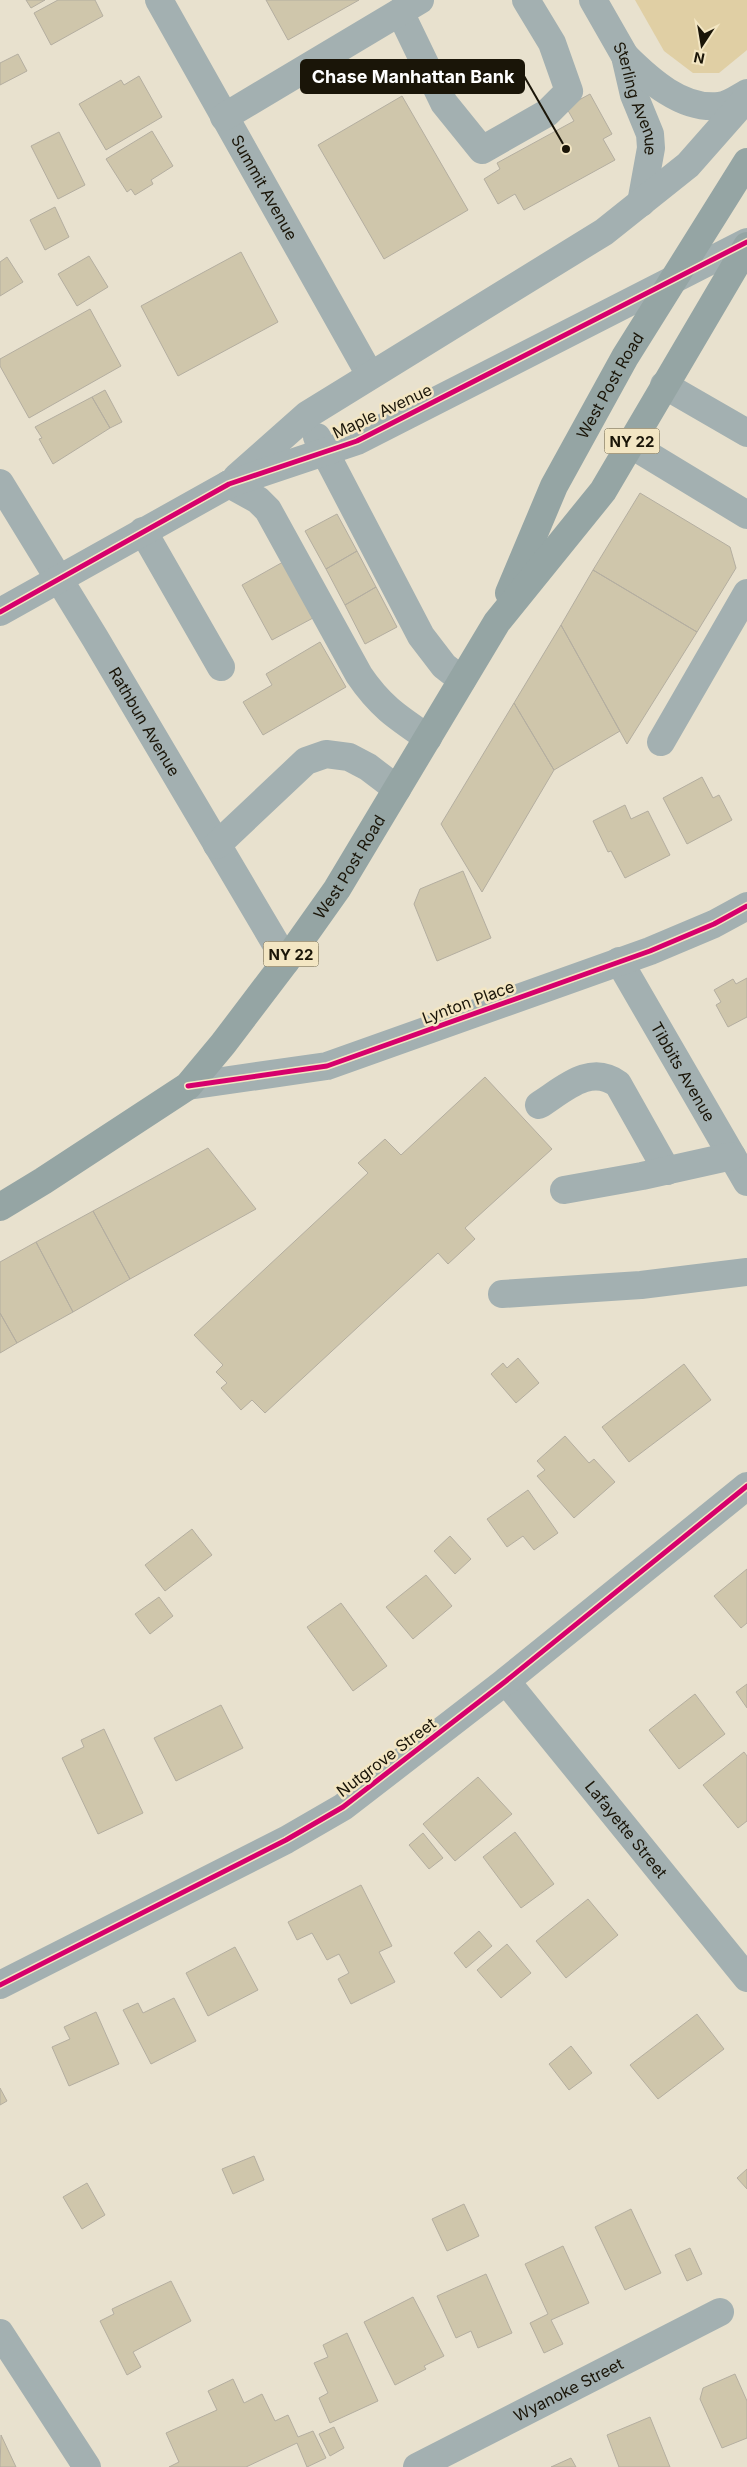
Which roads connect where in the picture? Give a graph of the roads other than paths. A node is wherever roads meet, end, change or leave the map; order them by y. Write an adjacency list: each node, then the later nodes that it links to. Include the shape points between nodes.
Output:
1 (159, 0): 8 (street, Summit Avenue)
2 (526, 0): 4 (street, via 552,43 569,91 547,113 482,150 444,103)
3 (594, 0): 5 (street, Sterling Avenue)
4 (410, 6): 8 (street)
5 (626, 56): 6 (street, via 648,79 685,101 718,106); 10 (street, Sterling Avenue, via 634,94 650,134 651,148)
6 (747, 93)
7 (747, 98): 10 (street, Maple Avenue, via 688,165)
8 (224, 117): 13 (street, Summit Avenue)
9 (747, 162): 12 (main road, West Post Road / NY 22)
10 (641, 203): 13 (street, Maple Avenue, via 604,232)
11 (747, 244): 12 (street, Maple Avenue); 14 (main road, West Post Road / NY 22)
12 (674, 280): 18 (street, Maple Avenue, via 357,441); 26 (main road, West Post Road / NY 22, via 625,357 554,486)
13 (370, 375): 15 (street, Maple Avenue)
14 (664, 385): 16 (street); 17 (main road, West Post Road / NY 22)
15 (307, 415): 18 (street); 20 (street, Maple Avenue)
16 (747, 433)
17 (630, 444): 21 (street); 26 (main road, West Post Road / NY 22, via 603,491)
18 (323, 452): 20 (street, Maple Avenue); 28 (street, via 421,636 444,666)
19 (0, 484): 23 (street, Rathbun Avenue)
20 (229, 484): 22 (street, Maple Avenue); 29 (street, via 258,500 268,510 372,694 390,713)
21 (747, 515)
22 (143, 531): 23 (street, Maple Avenue); 27 (street)
23 (58, 579): 25 (street, Maple Avenue); 32 (street, Rathbun Avenue)
24 (747, 593): 30 (street)
25 (0, 612)
26 (497, 622): 28 (main road, West Post Road / NY 22)
27 (220, 667)
28 (462, 680): 29 (main road, West Post Road / NY 22)
29 (428, 738): 31 (main road, West Post Road / NY 22)
30 (662, 742)
31 (397, 788): 32 (street, via 349,757 326,754 306,761); 34 (main road, West Post Road / NY 22, via 337,889)
32 (217, 845): 34 (street, Rathbun Avenue)
33 (747, 906): 35 (street, Lynton Place, via 714,924)
34 (286, 961): 36 (main road, West Post Road / NY 22)
35 (619, 961): 36 (street, Lynton Place, via 327,1066); 38 (street, Tibbits Avenue)
36 (188, 1086): 42 (main road, West Post Road / NY 22)
37 (539, 1105): 39 (street, via 583,1077 607,1076 618,1084)
38 (732, 1156): 39 (street); 40 (street, Tibbits Avenue)
39 (667, 1171): 41 (street)
40 (747, 1182)
41 (564, 1190)
42 (0, 1207)
43 (747, 1272): 44 (street, via 641,1285)
44 (502, 1294)
45 (747, 1486): 46 (street, Nutgrove Street)
46 (506, 1681): 47 (street, Lafayette Street); 48 (street, Nutgrove Street, via 343,1807)
47 (747, 1978)
48 (0, 1985)
49 (720, 2312): 52 (street, Wyanoke Street)
50 (2, 2340): 51 (street)
51 (87, 2467)
52 (417, 2467)

